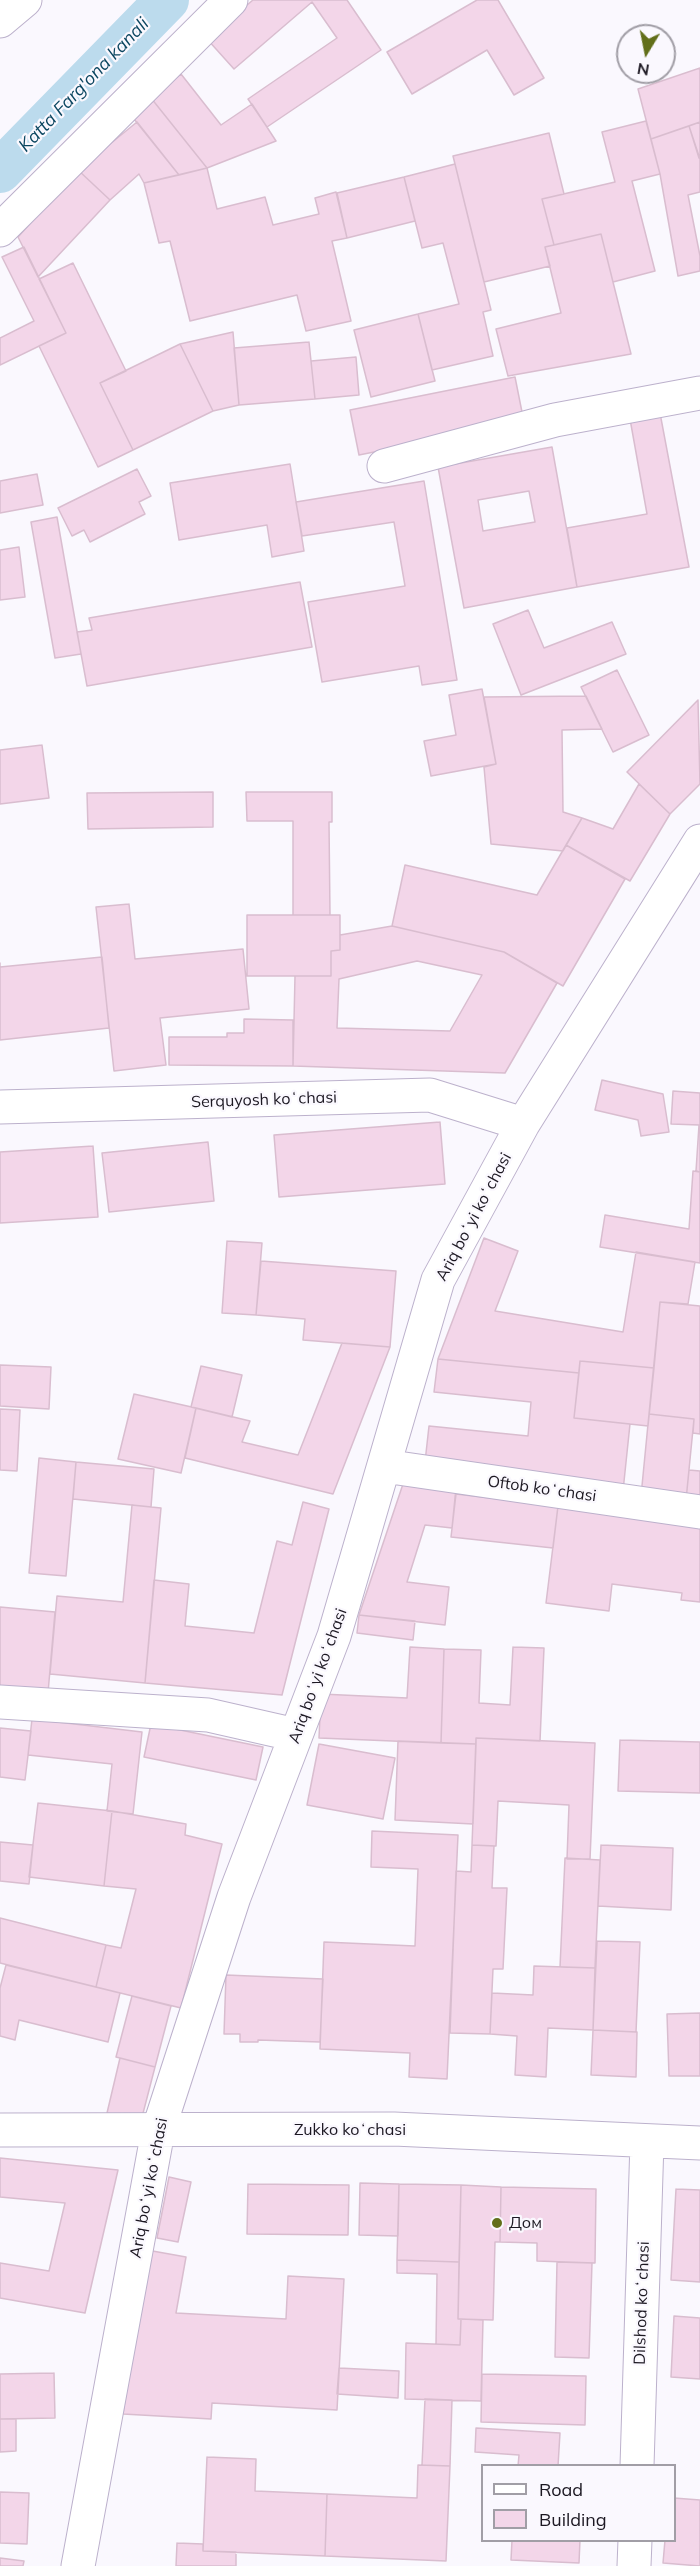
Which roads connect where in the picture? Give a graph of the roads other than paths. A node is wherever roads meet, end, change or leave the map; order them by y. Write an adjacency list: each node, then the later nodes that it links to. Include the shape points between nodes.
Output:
1 (26, 0): 3 (street)
2 (231, 0): 4 (street)
3 (0, 21)
4 (0, 230)
5 (700, 393): 6 (street, via 555,420)
6 (384, 466)
7 (700, 841): 9 (street, Ariq boʻyi koʻchasi)
8 (0, 1107): 9 (street, Serquyosh koʻchasi, via 430,1095)
9 (523, 1124): 10 (street, Ariq boʻyi koʻchasi, via 438,1280)
10 (384, 1466): 11 (street, Oftob koʻchasi); 13 (street, Ariq boʻyi koʻchasi, via 334,1636)
11 (700, 1512)
12 (0, 1702): 13 (street, via 208,1715)
13 (296, 1735): 15 (street, Ariq boʻyi koʻchasi, via 234,1898)
14 (0, 2130): 15 (street, Zukko koʻchasi)
15 (158, 2131): 16 (street, Zukko koʻchasi, via 394,2129); 20 (street, Ariq boʻyi koʻchasi)
16 (647, 2141): 17 (street, Zukko koʻchasi); 18 (street, Dilshod koʻchasi)
17 (700, 2143)
18 (637, 2464)
19 (635, 2542): 21 (street)
20 (78, 2566)
21 (634, 2566)

